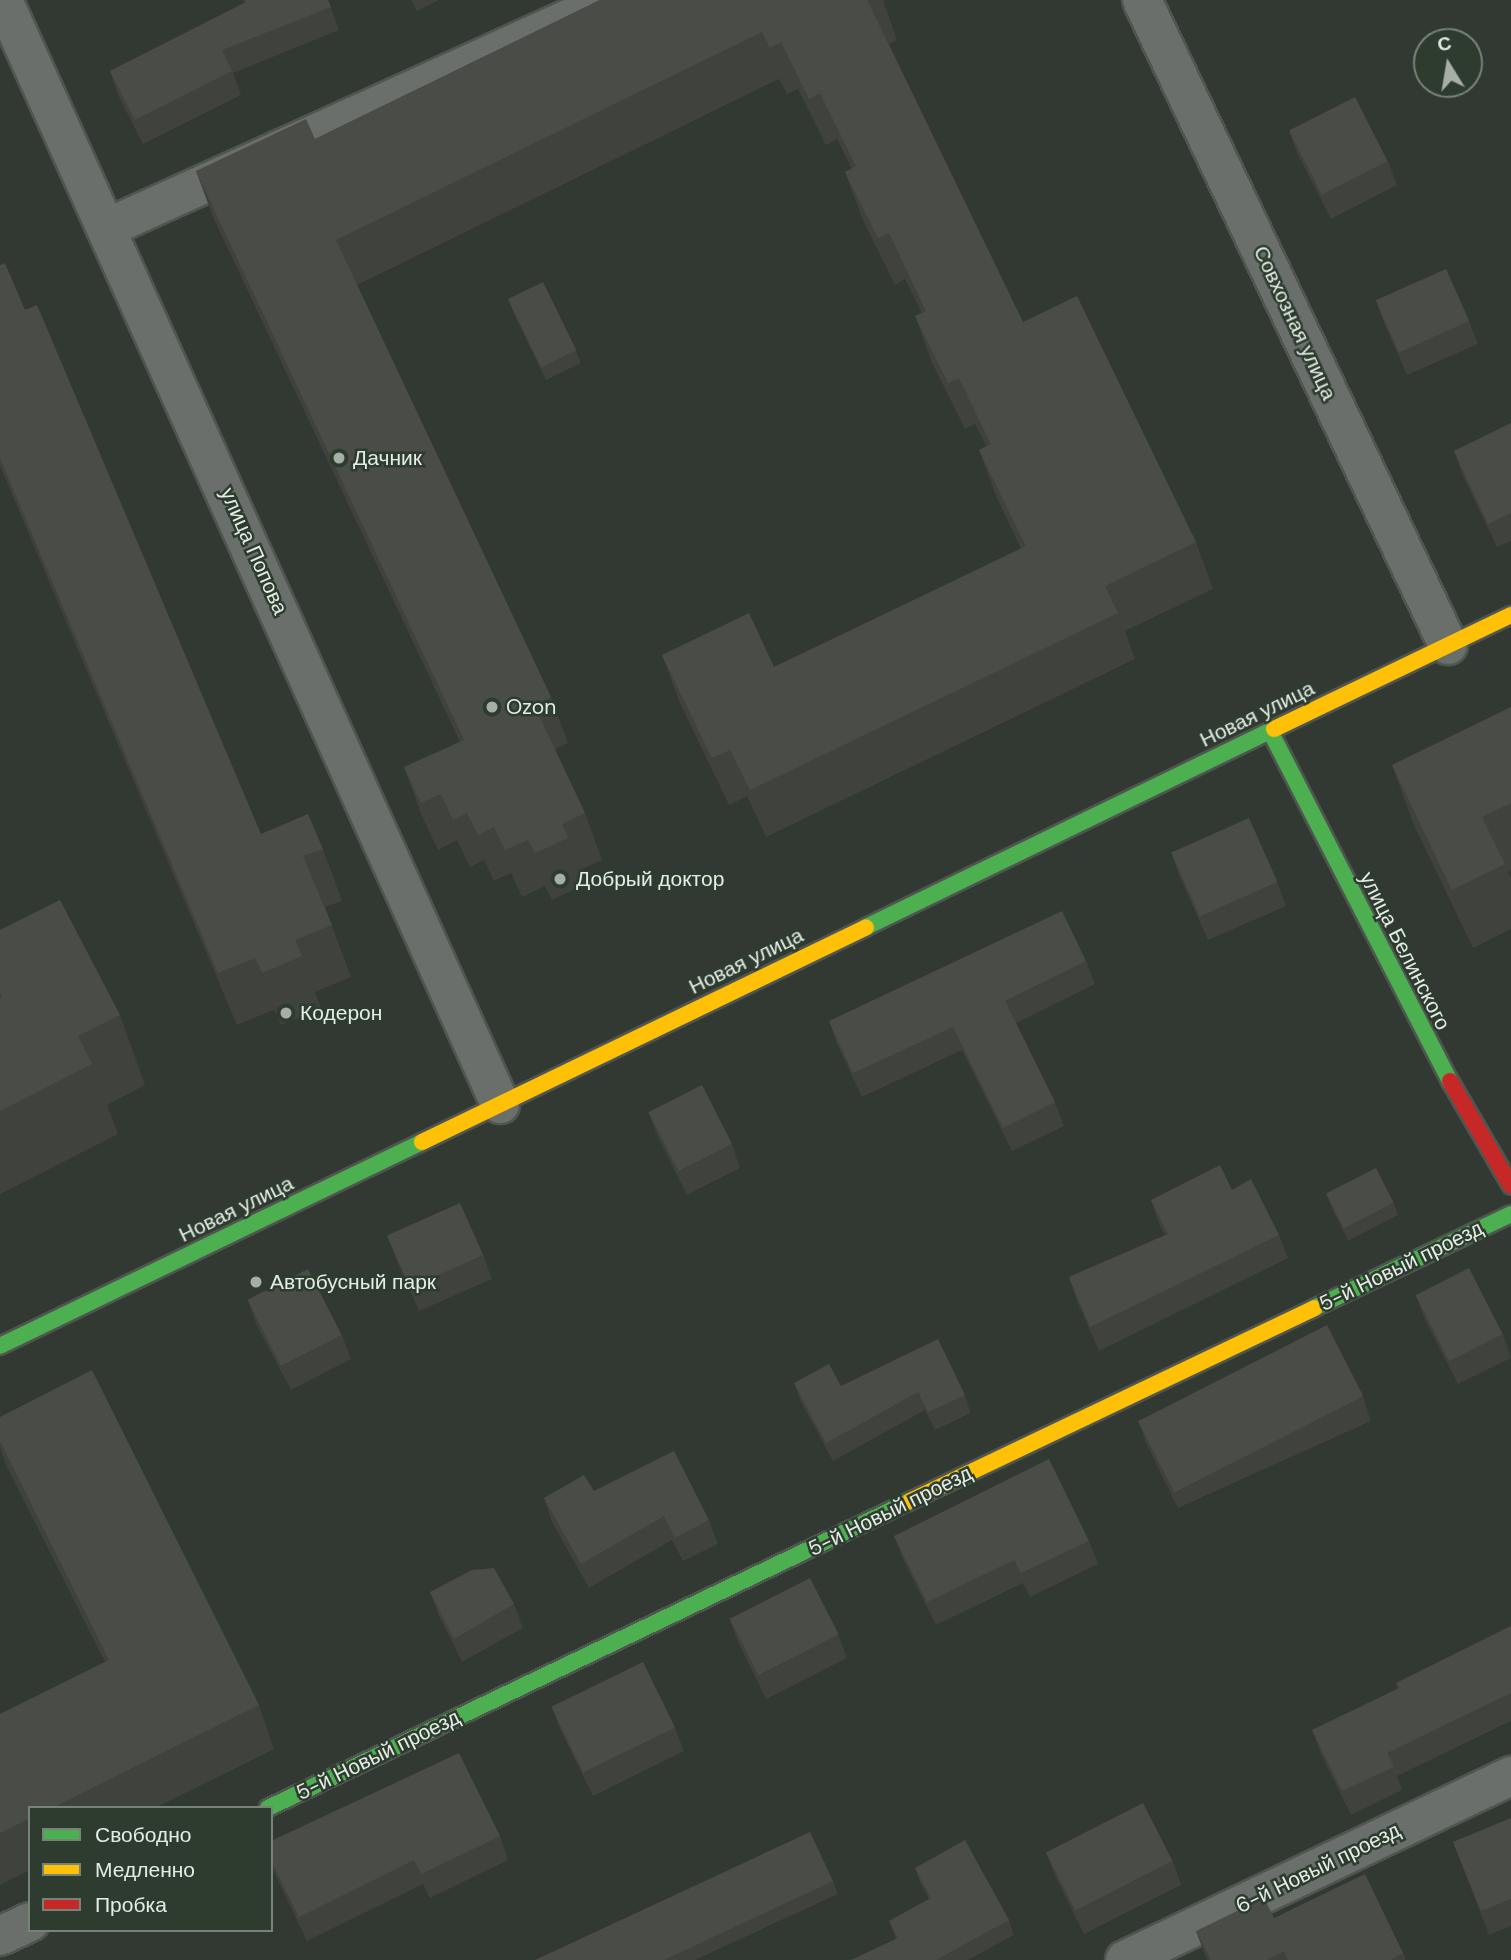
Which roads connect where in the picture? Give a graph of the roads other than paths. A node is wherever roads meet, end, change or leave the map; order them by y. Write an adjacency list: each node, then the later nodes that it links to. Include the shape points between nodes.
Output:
1 (2, 0): 4 (street, улица Попова)
2 (610, 0): 4 (street)
3 (1142, 0): 6 (street, Совхозная улица)
4 (109, 227): 8 (street, улица Попова)
5 (1511, 615): 6 (street, Новая улица)
6 (1448, 645): 7 (street, Новая улица)
7 (1270, 731): 8 (street, Новая улица); 9 (street, улица Белинского, via 1413,1018)
8 (500, 1104): 11 (street, Новая улица)
9 (1511, 1186)
10 (1511, 1214): 13 (street, 5-й Новый проезд)
11 (0, 1346)
12 (1511, 1776): 16 (street, 6-й Новый проезд)
13 (272, 1806)
14 (28, 1923): 15 (street)
15 (0, 1936)
16 (1125, 1960)

